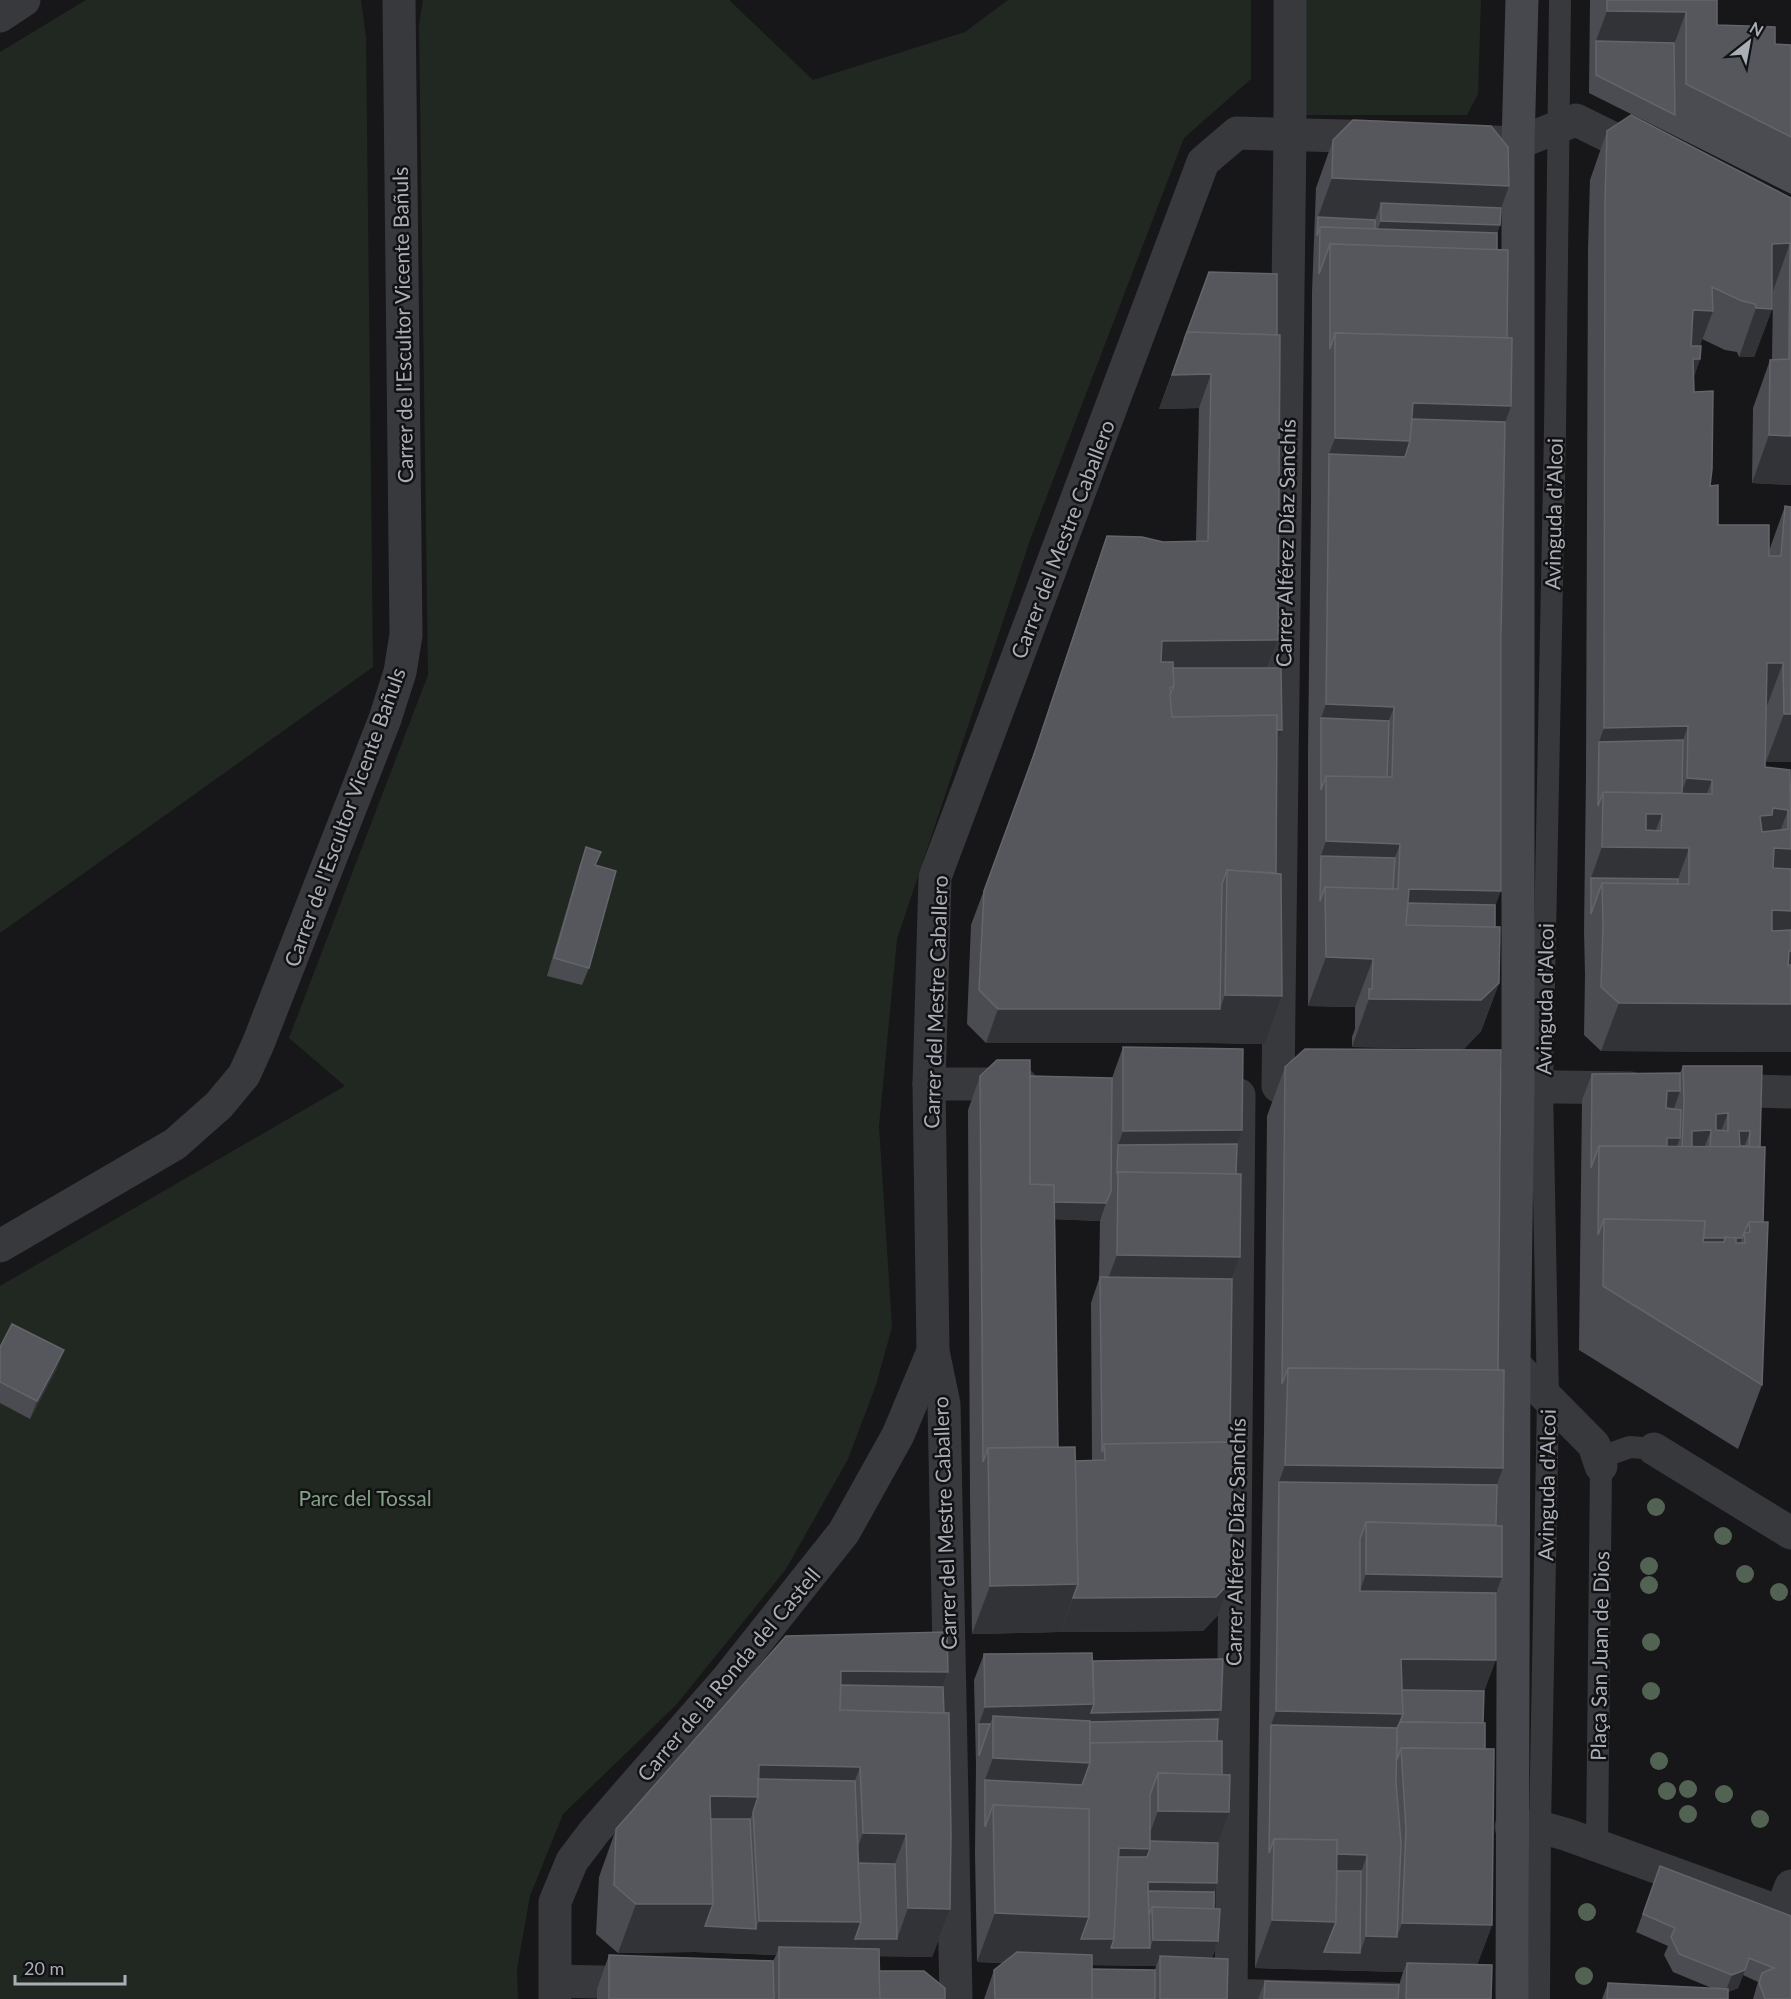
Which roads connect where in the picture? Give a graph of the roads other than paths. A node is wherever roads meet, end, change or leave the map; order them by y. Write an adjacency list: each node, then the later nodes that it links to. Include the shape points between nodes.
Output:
1 (24, 0): 6 (street)
2 (399, 0): 20 (street, Carrer de l'Escultor Vicente Bañuls, via 406,635 385,719 244,1074 219,1105 175,1144)
3 (1290, 0): 8 (street, Carrer Alférez Díaz Sanchís)
4 (1521, 0): 11 (main road, Avinguda d'Alcoi)
5 (1560, 0): 7 (lane, Avinguda d'Alcoi)
6 (0, 16)
7 (1557, 127): 11 (street); 12 (street, via 1576,120); 18 (lane, Avinguda d'Alcoi, via 1555,442)
8 (1290, 133): 9 (street, Carrer del Mestre Caballero); 13 (street, Carrer del Mestre Caballero, via 1237,133 1203,162 935,877); 15 (street, Carrer Alférez Díaz Sanchís)
9 (1405, 138)
10 (1462, 140): 11 (street)
11 (1518, 143): 18 (main road, Avinguda d'Alcoi)
12 (1668, 166)
13 (929, 1084): 14 (street); 21 (street, Carrer del Mestre Caballero)
14 (1049, 1084)
15 (1278, 1086): 16 (street); 36 (street, Carrer Alférez Díaz Sanchís, via 1228,1085 1222,1665)
16 (1312, 1086)
17 (1460, 1086): 18 (street)
18 (1530, 1087): 19 (street); 22 (main road, Avinguda d'Alcoi); 23 (lane, Avinguda d'Alcoi)
19 (1791, 1092)
20 (0, 1245)
21 (933, 1352): 28 (street, Carrer del Mestre Caballero, via 944,1404); 33 (street, Carrer de la Ronda del Castell, via 898,1435 844,1532 728,1678 572,1861 555,1902)
22 (1514, 1364): 23 (street, Plaça San Juan de Dios); 29 (main road, Avinguda d'Alcoi)
23 (1548, 1398): 25 (street, Plaça San Juan de Dios, via 1594,1445); 29 (lane, Avinguda d'Alcoi)
24 (1654, 1449): 25 (lane, via 1620,1450 1610,1454); 26 (street)
25 (1601, 1466): 30 (lane, Plaça San Juan de Dios)
26 (1791, 1533)
27 (984, 1674): 28 (street)
28 (949, 1675): 34 (street, Carrer del Mestre Caballero)
29 (1526, 1827): 30 (street); 38 (main road, Avinguda d'Alcoi); 39 (lane, Avinguda d'Alcoi)
30 (1597, 1846): 31 (street)
31 (1788, 1905)
32 (668, 1983): 33 (street)
33 (556, 1990)
34 (956, 1992)
35 (1183, 1994): 36 (street)
36 (1231, 1997): 37 (street)
37 (1395, 1999)
38 (1512, 1999)
39 (1539, 1999)

